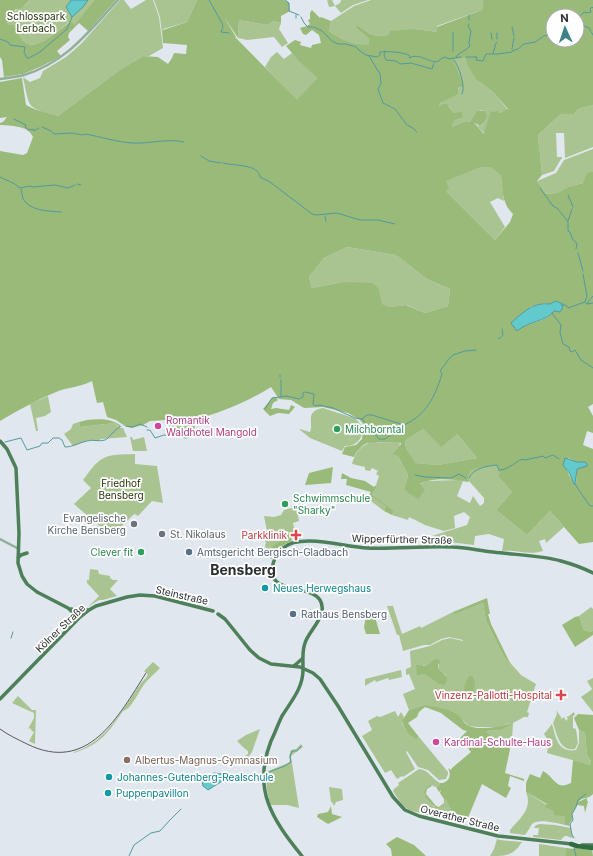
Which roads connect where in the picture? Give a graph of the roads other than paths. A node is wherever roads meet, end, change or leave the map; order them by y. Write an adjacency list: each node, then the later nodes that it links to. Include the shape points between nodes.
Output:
1 (118, 0): 2 (street, via 62,57 35,71)
2 (0, 79)
3 (0, 441): 5 (main road, via 16,468)
4 (0, 540): 5 (street)
5 (18, 549): 7 (main road)
6 (27, 553): 7 (main road)
7 (18, 558): 10 (main road, via 27,584 40,594)
8 (593, 573): 15 (main road, Wipperfürther Straße, via 560,560 454,547 368,548 306,541 288,545 275,558 272,567 274,579 282,586 314,595 322,605 321,616 305,641)
9 (146, 595): 11 (main road, Kölner Straße, via 127,597); 12 (main road, Steinstraße)
10 (70, 609): 11 (main road); 14 (main road)
11 (89, 610): 14 (main road, Kölner Straße)
12 (213, 611)
13 (218, 614): 16 (main road, Steinstraße, via 259,658 274,664)
14 (79, 618): 20 (main road, Kölner Straße)
15 (303, 658): 16 (main road); 17 (main road)
16 (294, 666): 17 (main road, Steinstraße); 19 (main road)
17 (303, 669): 18 (main road, Overather Straße); 19 (main road)
18 (313, 673): 19 (main road, via 308,673); 22 (main road, Overather Straße, via 330,692 393,797 405,810 494,836)
19 (302, 678): 25 (main road, via 300,689 281,719 269,748 263,775 265,797 270,810)
20 (0, 699)
21 (593, 840): 23 (main road)
22 (571, 844): 23 (main road, Overather Straße); 24 (highway)
23 (586, 845): 24 (main road, Overather Straße)
24 (593, 846)
25 (302, 856)

